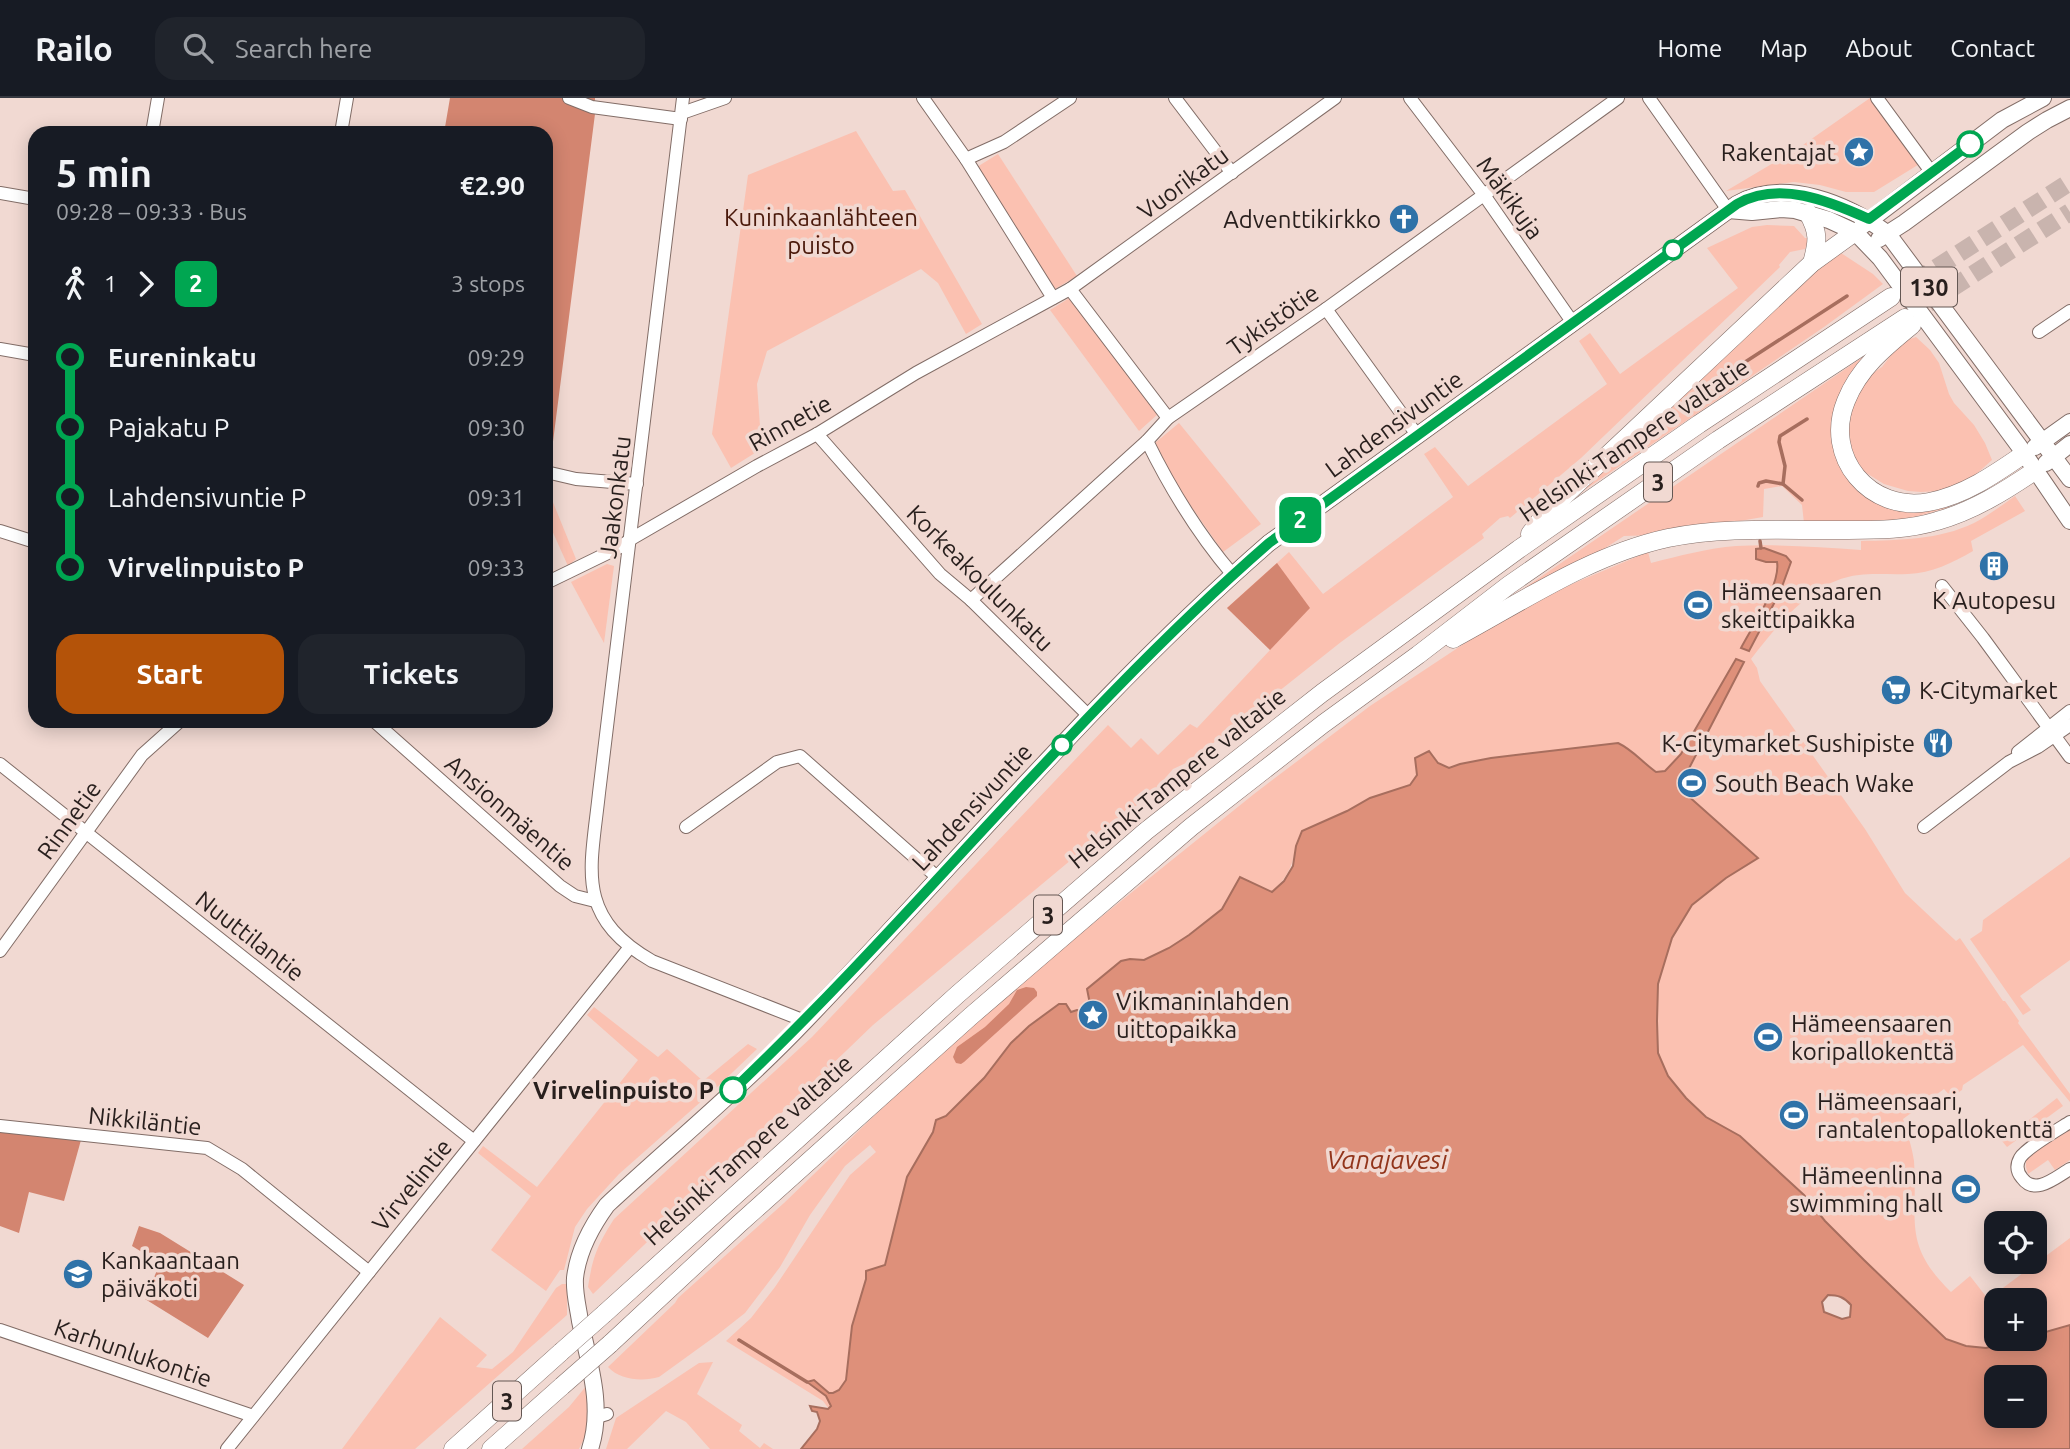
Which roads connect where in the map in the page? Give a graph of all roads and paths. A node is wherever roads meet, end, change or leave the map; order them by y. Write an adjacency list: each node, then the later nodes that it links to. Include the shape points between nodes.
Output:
1 (158, 98): 17 (street)
2 (347, 98): 18 (street)
3 (569, 98): 16 (street, via 592,107)
4 (683, 98): 16 (street, Jaakonkatu)
5 (725, 98): 16 (street)
6 (923, 98): 19 (street)
7 (1070, 98): 19 (street, via 1004,142)
8 (1175, 98): 20 (street)
9 (1335, 98): 20 (street, Vuorikatu)
10 (1410, 98): 23 (street, Mäkikuja)
11 (1618, 98): 23 (street, Tykistötie)
12 (1649, 98): 25 (street)
13 (1877, 98): 21 (street)
14 (2043, 98): 21 (main road, via 2002,120)
15 (2070, 108): 28 (main road, via 2028,132)
16 (681, 116): 52 (street, Jaakonkatu)
17 (153, 126)
18 (342, 126)
19 (966, 159): 33 (street)
20 (1233, 173): 31 (street, Vuorikatu)
21 (1932, 173): 27 (main road)
22 (0, 193): 24 (street)
23 (1483, 195): 34 (street, Tykistötie); 36 (street, Mäkikuja)
24 (28, 198)
25 (1728, 210): 26 (main road, 130); 27 (main road, Lahdensivuntie / 130, via 1752,197 1790,194 1825,200); 36 (main road, Lahdensivuntie / 130)
26 (1808, 213): 29 (main road, 130, via 1834,221); 30 (highway, via 1817,233)
27 (1869, 219): 28 (main road, 130); 29 (main road)
28 (1888, 234): 29 (main road); 45 (main road, 130)
29 (1861, 238): 30 (highway); 47 (main road, 130)
30 (1812, 263): 57 (highway, via 1545,514)
31 (1070, 289): 33 (street, Vuorikatu); 40 (street)
32 (1891, 297): 57 (highway, Helsinki-Tampere valtatie / 3)
33 (1053, 298): 42 (street, Rinnetie)
34 (1326, 309): 40 (street, Tykistötie); 43 (street)
35 (2070, 311): 37 (street)
36 (1573, 323): 43 (main road, Lahdensivuntie / 130)
37 (2039, 332)
38 (0, 349): 39 (street)
39 (28, 354)
40 (1168, 418): 44 (street, Tykistötie)
41 (2070, 422): 45 (main road)
42 (817, 434): 55 (street, Rinnetie); 61 (street, Korkeakoulunkatu, via 940,574)
43 (1418, 435): 58 (main road, Lahdensivuntie / 130, via 1269,543)
44 (1147, 441): 58 (street, via 1169,485); 61 (street, Tykistötie)
45 (2042, 442): 47 (main road); 48 (main road, 130)
46 (2070, 444): 48 (main road)
47 (2024, 454): 49 (main road, 130); 62 (highway, Helsinki-Tampere valtatie / 3, via 1976,485 1928,502 1890,498 1869,489 1855,476 1840,436 1845,404 1861,372 1909,321 1718,440 1509,585)
48 (2054, 457): 49 (main road); 51 (main road)
49 (2036, 470): 53 (main road); 62 (highway, via 1979,504 1914,527 1712,531 1636,547 1545,587)
50 (553, 474): 52 (street)
51 (2070, 479)
52 (637, 484): 55 (street, Jaakonkatu)
53 (2070, 521)
54 (0, 531): 56 (street)
55 (631, 539): 59 (street, Rinnetie); 75 (street, Jaakonkatu, via 590,877)
56 (28, 540)
57 (1518, 549): 87 (highway, Helsinki-Tampere valtatie / 3, bridge, via 1322,693 1146,831)
58 (1233, 575): 64 (main road, Lahdensivuntie / 130)
59 (553, 580)
60 (1942, 586): 68 (street)
61 (971, 600): 64 (street, Korkeakoulunkatu)
62 (1418, 655): 88 (highway, Helsinki-Tampere valtatie / 3, bridge, via 1191,827 961,1025)
63 (2070, 711): 68 (street)
64 (1089, 716): 74 (main road, Lahdensivuntie / 130)
65 (2070, 725): 68 (street)
66 (172, 728): 73 (street, Rinnetie, via 142,755)
67 (382, 728): 75 (street, Ansionmäentie, via 560,886)
68 (2051, 732): 69 (street); 72 (street, via 2023,746 2009,762)
69 (2070, 757)
70 (0, 764): 73 (street, Nuuttilantie)
71 (685, 827): 74 (street, via 777,762 800,756)
72 (1924, 827)
73 (85, 833): 77 (street, Rinnetie); 81 (street, Nuuttilantie)
74 (937, 877): 78 (main road, Lahdensivuntie / 130)
75 (595, 901): 76 (street)
76 (630, 947): 78 (street, via 652,961); 81 (street, Virvelintie)
77 (0, 951)
78 (805, 1021): 89 (main road, Lahdensivuntie / 130, via 607,1205 586,1238 575,1279 576,1298 602,1415)
79 (2070, 1122): 82 (street, via 2024,1154 2018,1174 2036,1187)
80 (0, 1126): 83 (street, Nikkiläntie, via 207,1148 242,1169)
81 (474, 1141): 83 (street, Virvelintie)
82 (2070, 1169)
83 (369, 1272): 85 (street, Virvelintie)
84 (0, 1330): 85 (street, Karhunlukontie)
85 (253, 1416): 86 (street, Virvelintie)
86 (227, 1449)
87 (453, 1449)
88 (491, 1449)
89 (590, 1449)

